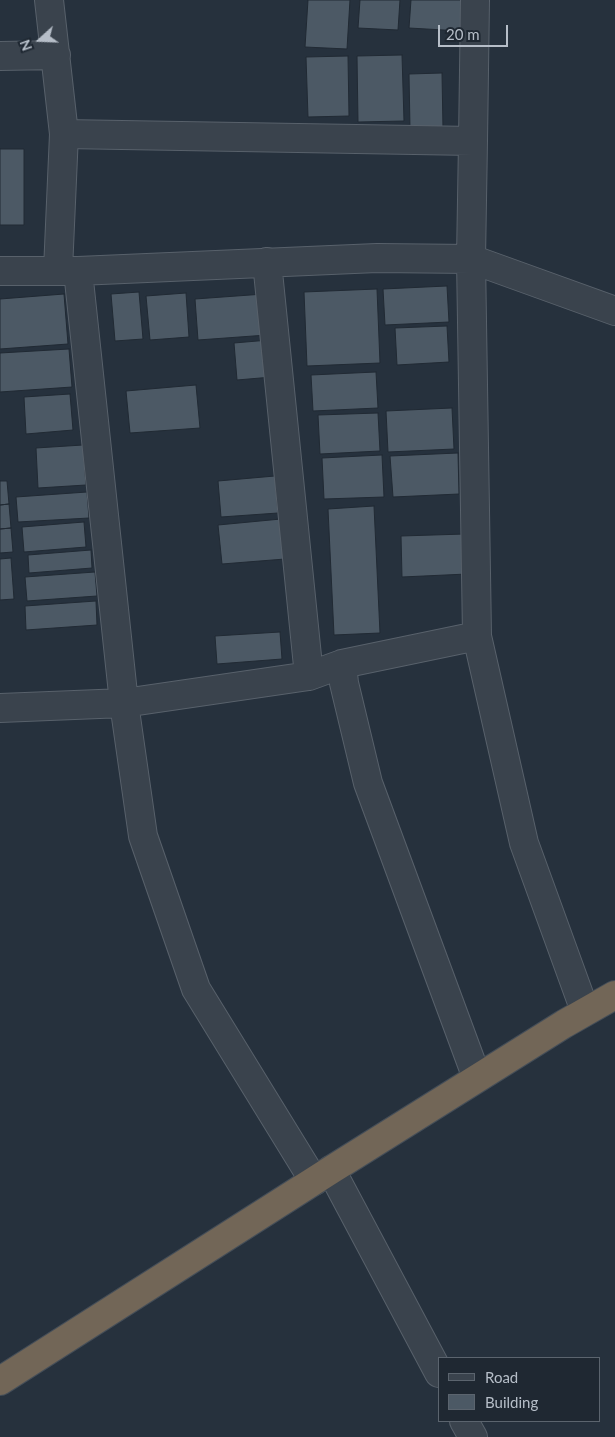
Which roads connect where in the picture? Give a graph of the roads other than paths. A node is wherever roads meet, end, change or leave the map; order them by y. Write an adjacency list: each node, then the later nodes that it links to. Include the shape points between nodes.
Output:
1 (49, 0): 3 (street)
2 (475, 0): 6 (street)
3 (56, 55): 4 (street); 5 (street)
4 (0, 56)
5 (64, 134): 6 (street); 9 (street)
6 (473, 141): 7 (street)
7 (471, 259): 8 (street); 11 (street); 12 (street)
8 (267, 262): 9 (street); 14 (street)
9 (68, 270): 10 (street); 15 (street)
10 (0, 271)
11 (615, 311)
12 (477, 636): 13 (street); 18 (street, via 524,843)
13 (342, 664): 14 (street); 19 (street, via 368,783)
14 (309, 676): 15 (street)
15 (124, 703): 16 (street); 20 (street, via 143,836 196,988)
16 (0, 708)
17 (615, 995): 18 (highway)
18 (585, 1011): 19 (highway)
19 (477, 1078): 20 (highway)
20 (322, 1175): 21 (street); 22 (highway)
21 (438, 1371)
22 (0, 1381)
23 (465, 1422): 24 (street)
24 (473, 1437)

